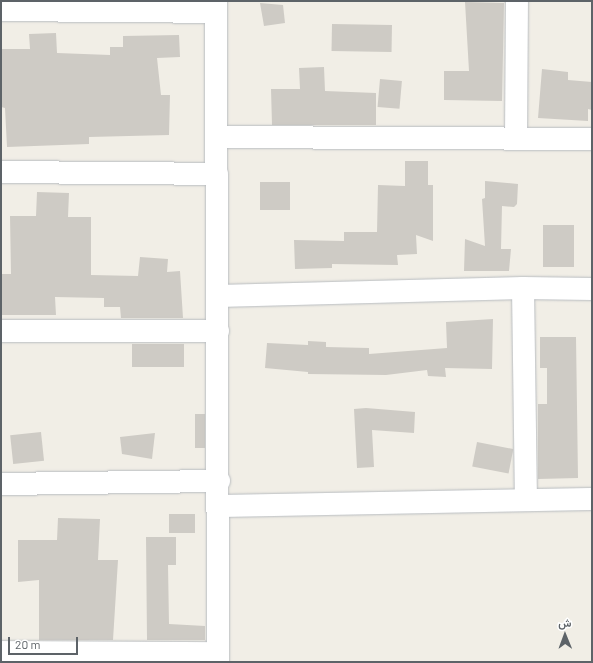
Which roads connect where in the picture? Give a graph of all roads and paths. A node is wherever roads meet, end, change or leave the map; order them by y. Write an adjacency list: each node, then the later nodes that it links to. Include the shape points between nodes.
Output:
1 (517, 1): 5 (street)
2 (216, 6): 3 (street); 4 (street)
3 (1, 10)
4 (217, 137): 5 (street); 8 (street)
5 (516, 139): 6 (street)
6 (592, 139)
7 (1, 172): 8 (street)
8 (217, 174): 11 (street)
9 (523, 288): 10 (street); 11 (street); 16 (street)
10 (592, 289)
11 (218, 296): 13 (street)
12 (1, 331): 13 (street)
13 (218, 331): 14 (street)
14 (219, 481): 15 (street); 18 (street)
15 (1, 484)
16 (526, 499): 17 (street); 18 (street)
17 (592, 499)
18 (219, 506): 20 (street)
19 (1, 652): 20 (street)
20 (218, 657)

